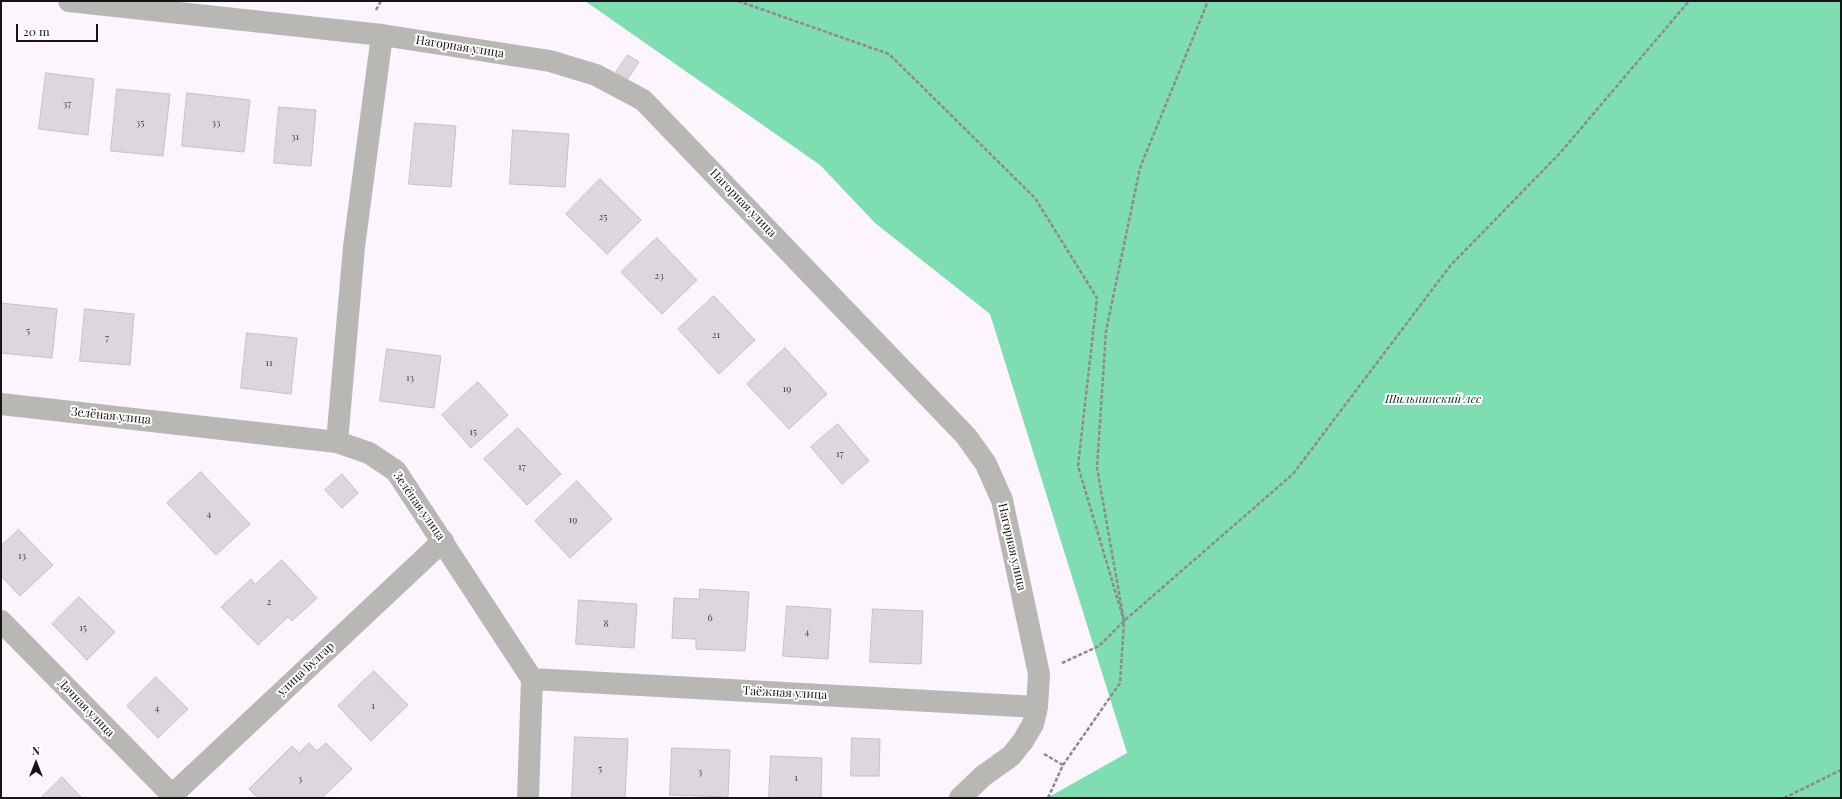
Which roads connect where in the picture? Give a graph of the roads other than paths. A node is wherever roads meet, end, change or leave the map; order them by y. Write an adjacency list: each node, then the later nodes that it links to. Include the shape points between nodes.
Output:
1 (69, 1): 2 (street, Нагорная улица)
2 (382, 35): 4 (street, via 354,247); 8 (street, Нагорная улица, via 550,61 596,75 643,100 966,436 986,464 1002,500 1039,674)
3 (1, 404): 4 (street, Зелёная улица)
4 (337, 442): 5 (street, Зелёная улица, via 368,452 396,471)
5 (443, 541): 7 (street, Зелёная улица); 9 (street, улица Булгар)
6 (1, 621): 9 (street, Дачная улица)
7 (532, 679): 8 (street, Таёжная улица); 10 (street)
8 (1037, 707): 11 (street, Нагорная улица, via 1033,724 1011,756 983,776)
9 (170, 797)
10 (528, 798)
11 (960, 798)

